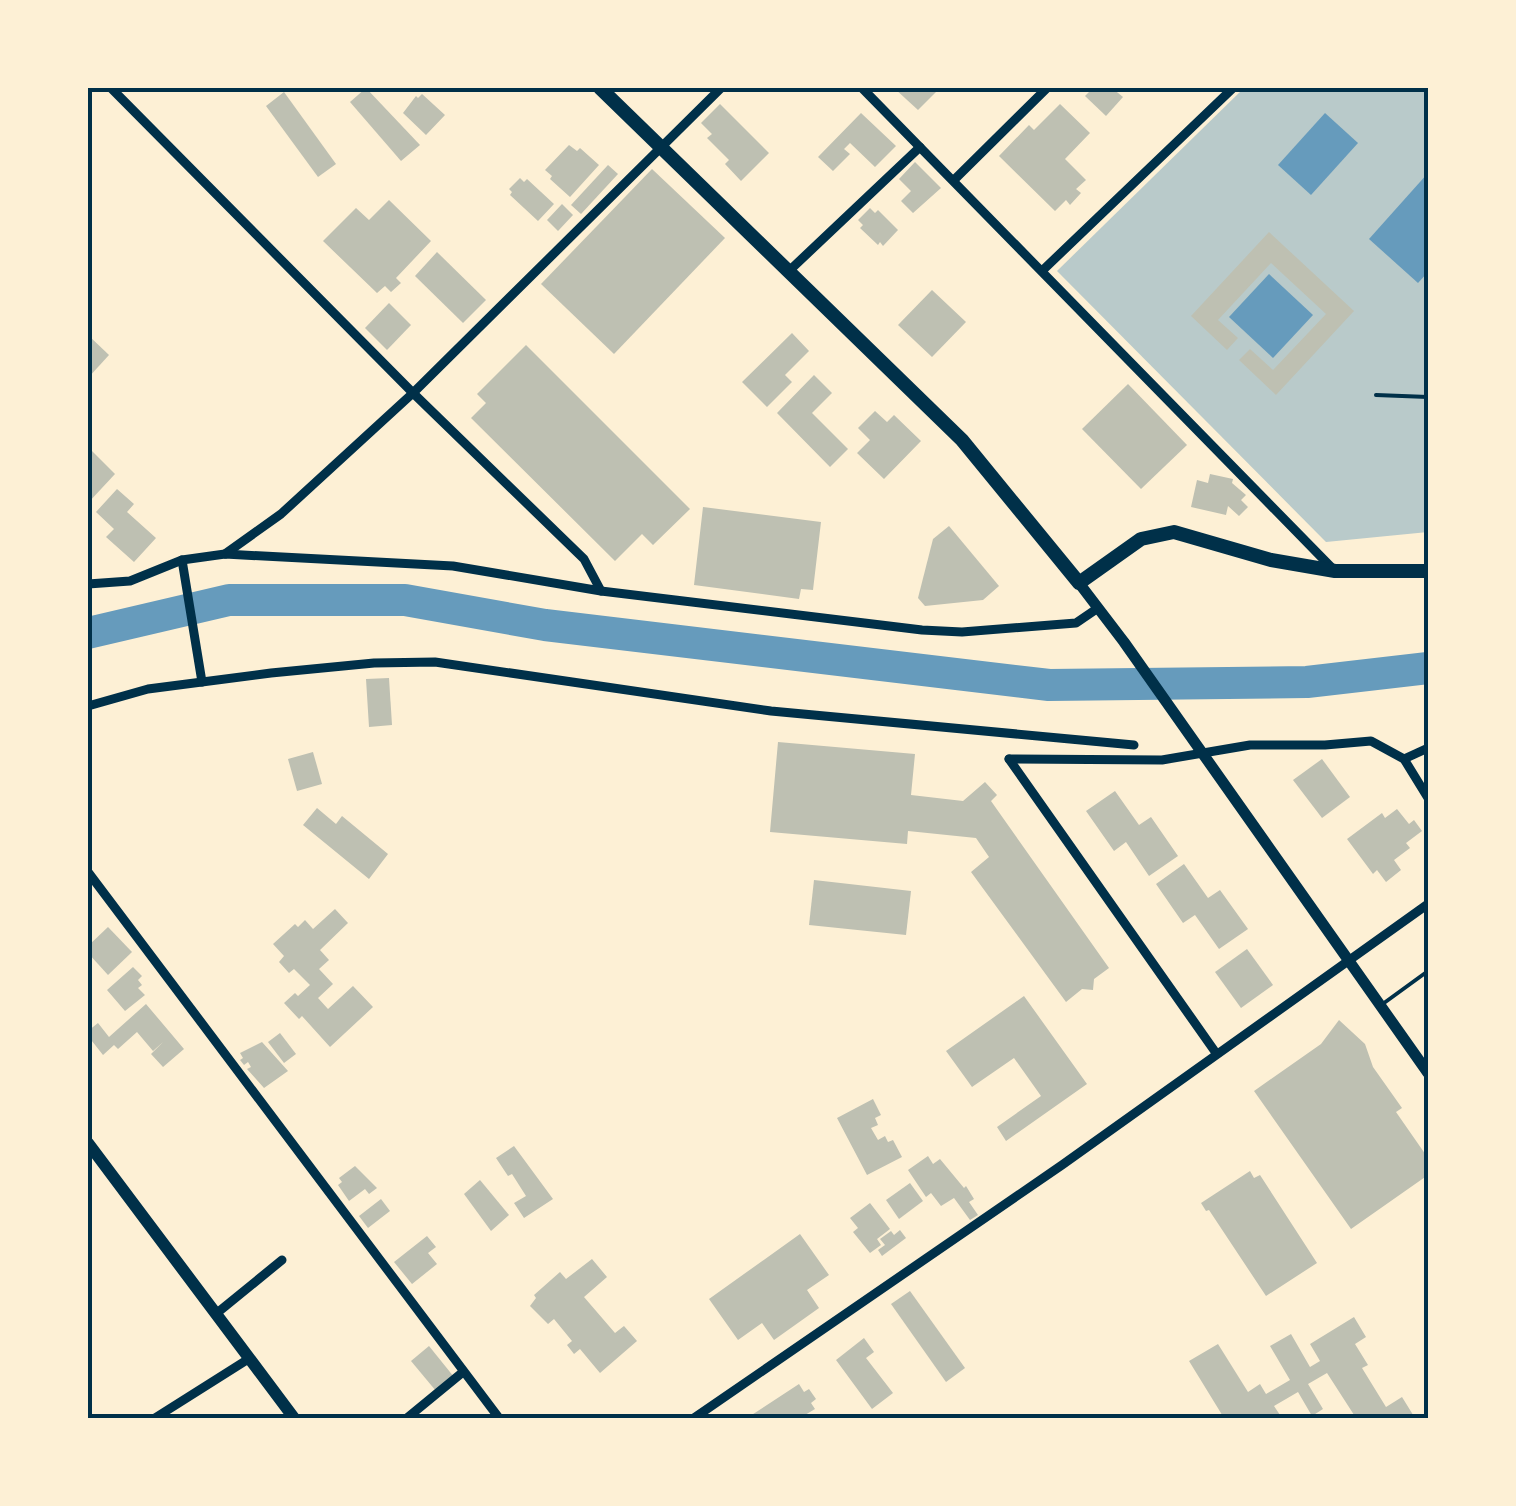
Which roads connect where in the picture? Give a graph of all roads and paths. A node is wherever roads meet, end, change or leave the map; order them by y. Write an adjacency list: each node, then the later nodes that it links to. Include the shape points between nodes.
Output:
1 (111, 88): 12 (street)
2 (600, 88): 7 (highway)
3 (721, 88): 7 (street)
4 (862, 88): 8 (street)
5 (1047, 88): 9 (street)
6 (1233, 88): 11 (street)
7 (660, 145): 10 (highway); 12 (street)
8 (920, 147): 9 (street); 10 (street)
9 (954, 180): 11 (street)
10 (790, 270): 19 (highway, via 962,440)
11 (1043, 270): 17 (street)
12 (414, 393): 15 (street, via 281,514); 21 (street, via 584,560)
13 (1376, 395): 14 (lane)
14 (1428, 396)
15 (224, 554): 16 (street); 21 (street, via 453,566)
16 (183, 565): 20 (street); 23 (street)
17 (1335, 571): 18 (highway); 19 (highway, via 1174,532 1141,539)
18 (1428, 571)
19 (1079, 583): 22 (main road)
20 (88, 584)
21 (601, 591): 22 (street, via 962,632 1076,623)
22 (1098, 608): 27 (main road)
23 (202, 682): 24 (street); 25 (street, via 435,662 771,711)
24 (88, 706)
25 (1134, 744)
26 (1428, 748): 28 (street)
27 (1202, 752): 28 (street, via 1371,740); 32 (main road); 36 (street, via 1162,760 1009,760)
28 (1404, 760): 29 (street)
29 (1428, 798)
30 (88, 872): 42 (street)
31 (1428, 904): 32 (street)
32 (1349, 960): 35 (main road); 36 (street)
33 (1426, 972): 34 (lane); 35 (lane)
34 (1428, 980)
35 (1381, 1006): 37 (main road)
36 (1216, 1053): 47 (street)
37 (1428, 1073)
38 (88, 1143): 40 (main road)
39 (282, 1260): 40 (street)
40 (217, 1313): 41 (main road)
41 (250, 1358): 43 (street); 44 (main road)
42 (463, 1372): 45 (street); 46 (street)
43 (155, 1418)
44 (294, 1418)
45 (407, 1418)
46 (499, 1418)
47 (694, 1418)

